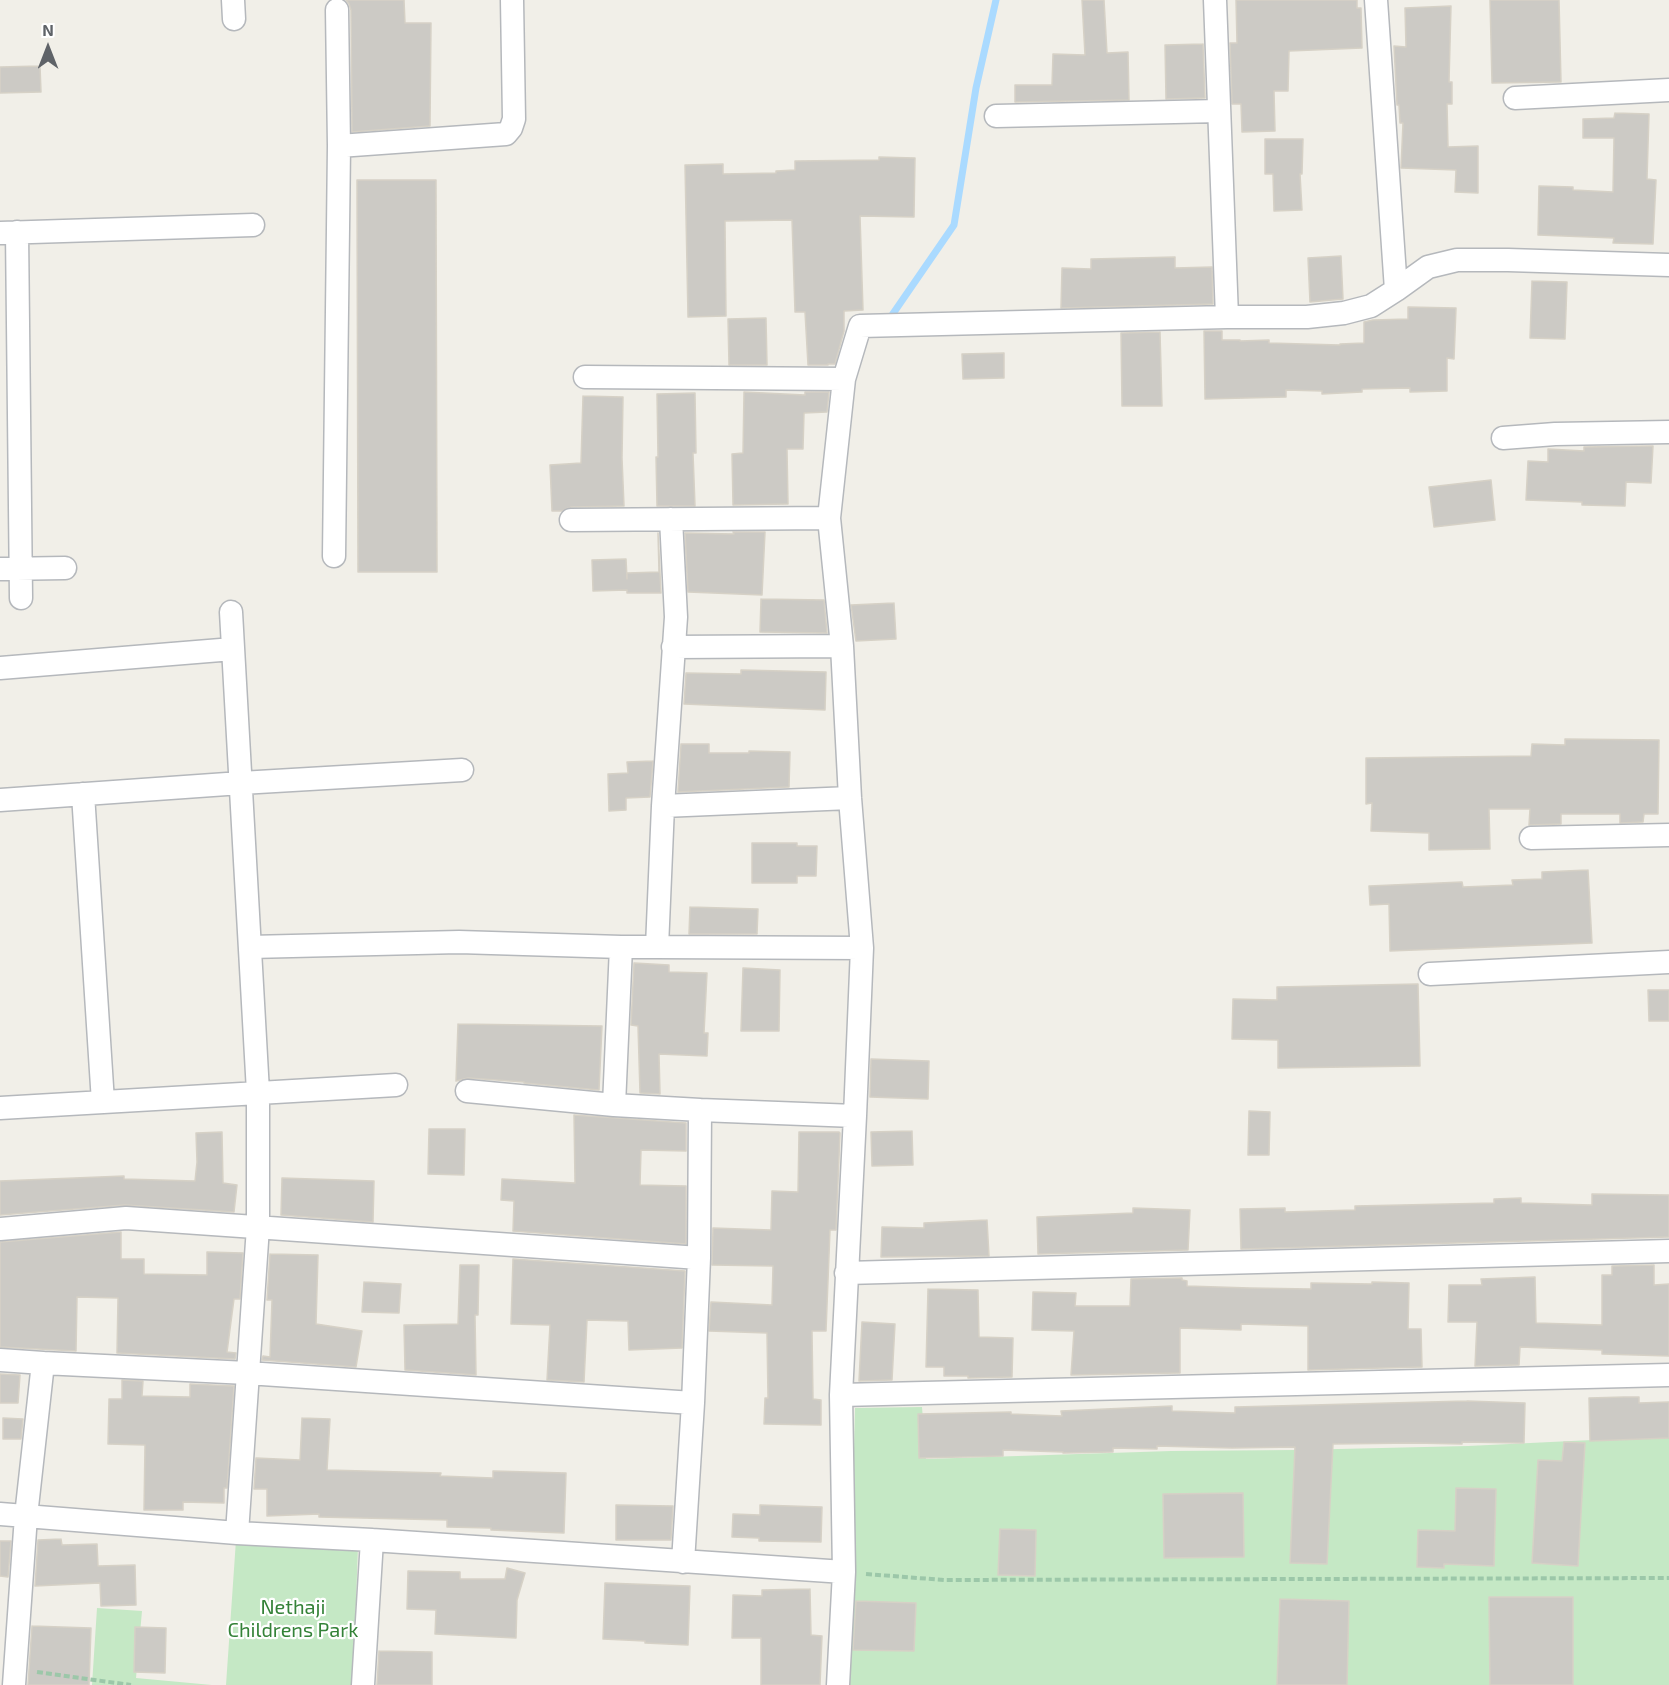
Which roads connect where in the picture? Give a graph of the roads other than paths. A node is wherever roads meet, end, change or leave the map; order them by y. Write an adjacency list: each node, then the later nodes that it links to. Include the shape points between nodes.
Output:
1 (512, 0): 9 (street, via 514,119 506,134)
2 (1215, 0): 7 (street)
3 (1377, 0): 13 (street)
4 (337, 10): 9 (street)
5 (1669, 90): 6 (street)
6 (1515, 98)
7 (1219, 111): 8 (street); 14 (street)
8 (996, 116)
9 (339, 146): 22 (street)
10 (253, 225): 11 (street)
11 (9, 232): 24 (street)
12 (1669, 265): 13 (street, via 1457,260 1428,267)
13 (1396, 290): 14 (street, via 1371,306 1344,313)
14 (1227, 317): 16 (street, via 860,326)
15 (585, 377): 16 (street)
16 (844, 379): 19 (street)
17 (1669, 432): 18 (street)
18 (1503, 438)
19 (829, 518): 20 (street); 27 (street)
20 (671, 519): 21 (street); 28 (street)
21 (571, 520)
22 (334, 556)
23 (65, 568): 24 (street)
24 (10, 569): 25 (street)
25 (21, 598)
26 (231, 612): 29 (street)
27 (842, 646): 28 (street); 34 (street)
28 (674, 647): 36 (street)
29 (233, 649): 30 (street); 32 (street)
30 (0, 668)
31 (462, 770): 32 (street)
32 (241, 783): 33 (street); 39 (street)
33 (83, 794): 35 (street); 48 (street)
34 (850, 798): 36 (street); 42 (street)
35 (0, 800)
36 (663, 806): 41 (street)
37 (1669, 835): 38 (street)
38 (1531, 838)
39 (250, 947): 40 (street, via 459,942); 47 (street)
40 (621, 947): 41 (street); 49 (street)
41 (657, 948): 42 (street)
42 (862, 948): 52 (street)
43 (1669, 962): 44 (street)
44 (1430, 974)
45 (396, 1085): 47 (street)
46 (467, 1091): 49 (street)
47 (258, 1092): 48 (street); 53 (street)
48 (103, 1102): 50 (street)
49 (614, 1105): 51 (street)
50 (0, 1108)
51 (700, 1110): 52 (street); 56 (street)
52 (855, 1116): 57 (street)
53 (258, 1227): 54 (street, via 126,1218); 56 (street); 60 (street)
54 (0, 1229)
55 (1669, 1251): 57 (street)
56 (699, 1258): 63 (street)
57 (846, 1273): 62 (street)
58 (0, 1360): 59 (street)
59 (43, 1363): 60 (street); 65 (street)
60 (247, 1372): 63 (street); 66 (street)
61 (1669, 1375): 62 (street)
62 (841, 1395): 69 (street)
63 (693, 1403): 68 (street)
64 (0, 1514): 65 (street)
65 (26, 1516): 66 (street); 70 (street)
66 (237, 1533): 67 (street)
67 (372, 1540): 68 (street); 71 (street)
68 (683, 1562): 69 (street)
69 (844, 1572): 72 (street)
70 (10, 1674)
71 (363, 1685)
72 (838, 1685)

